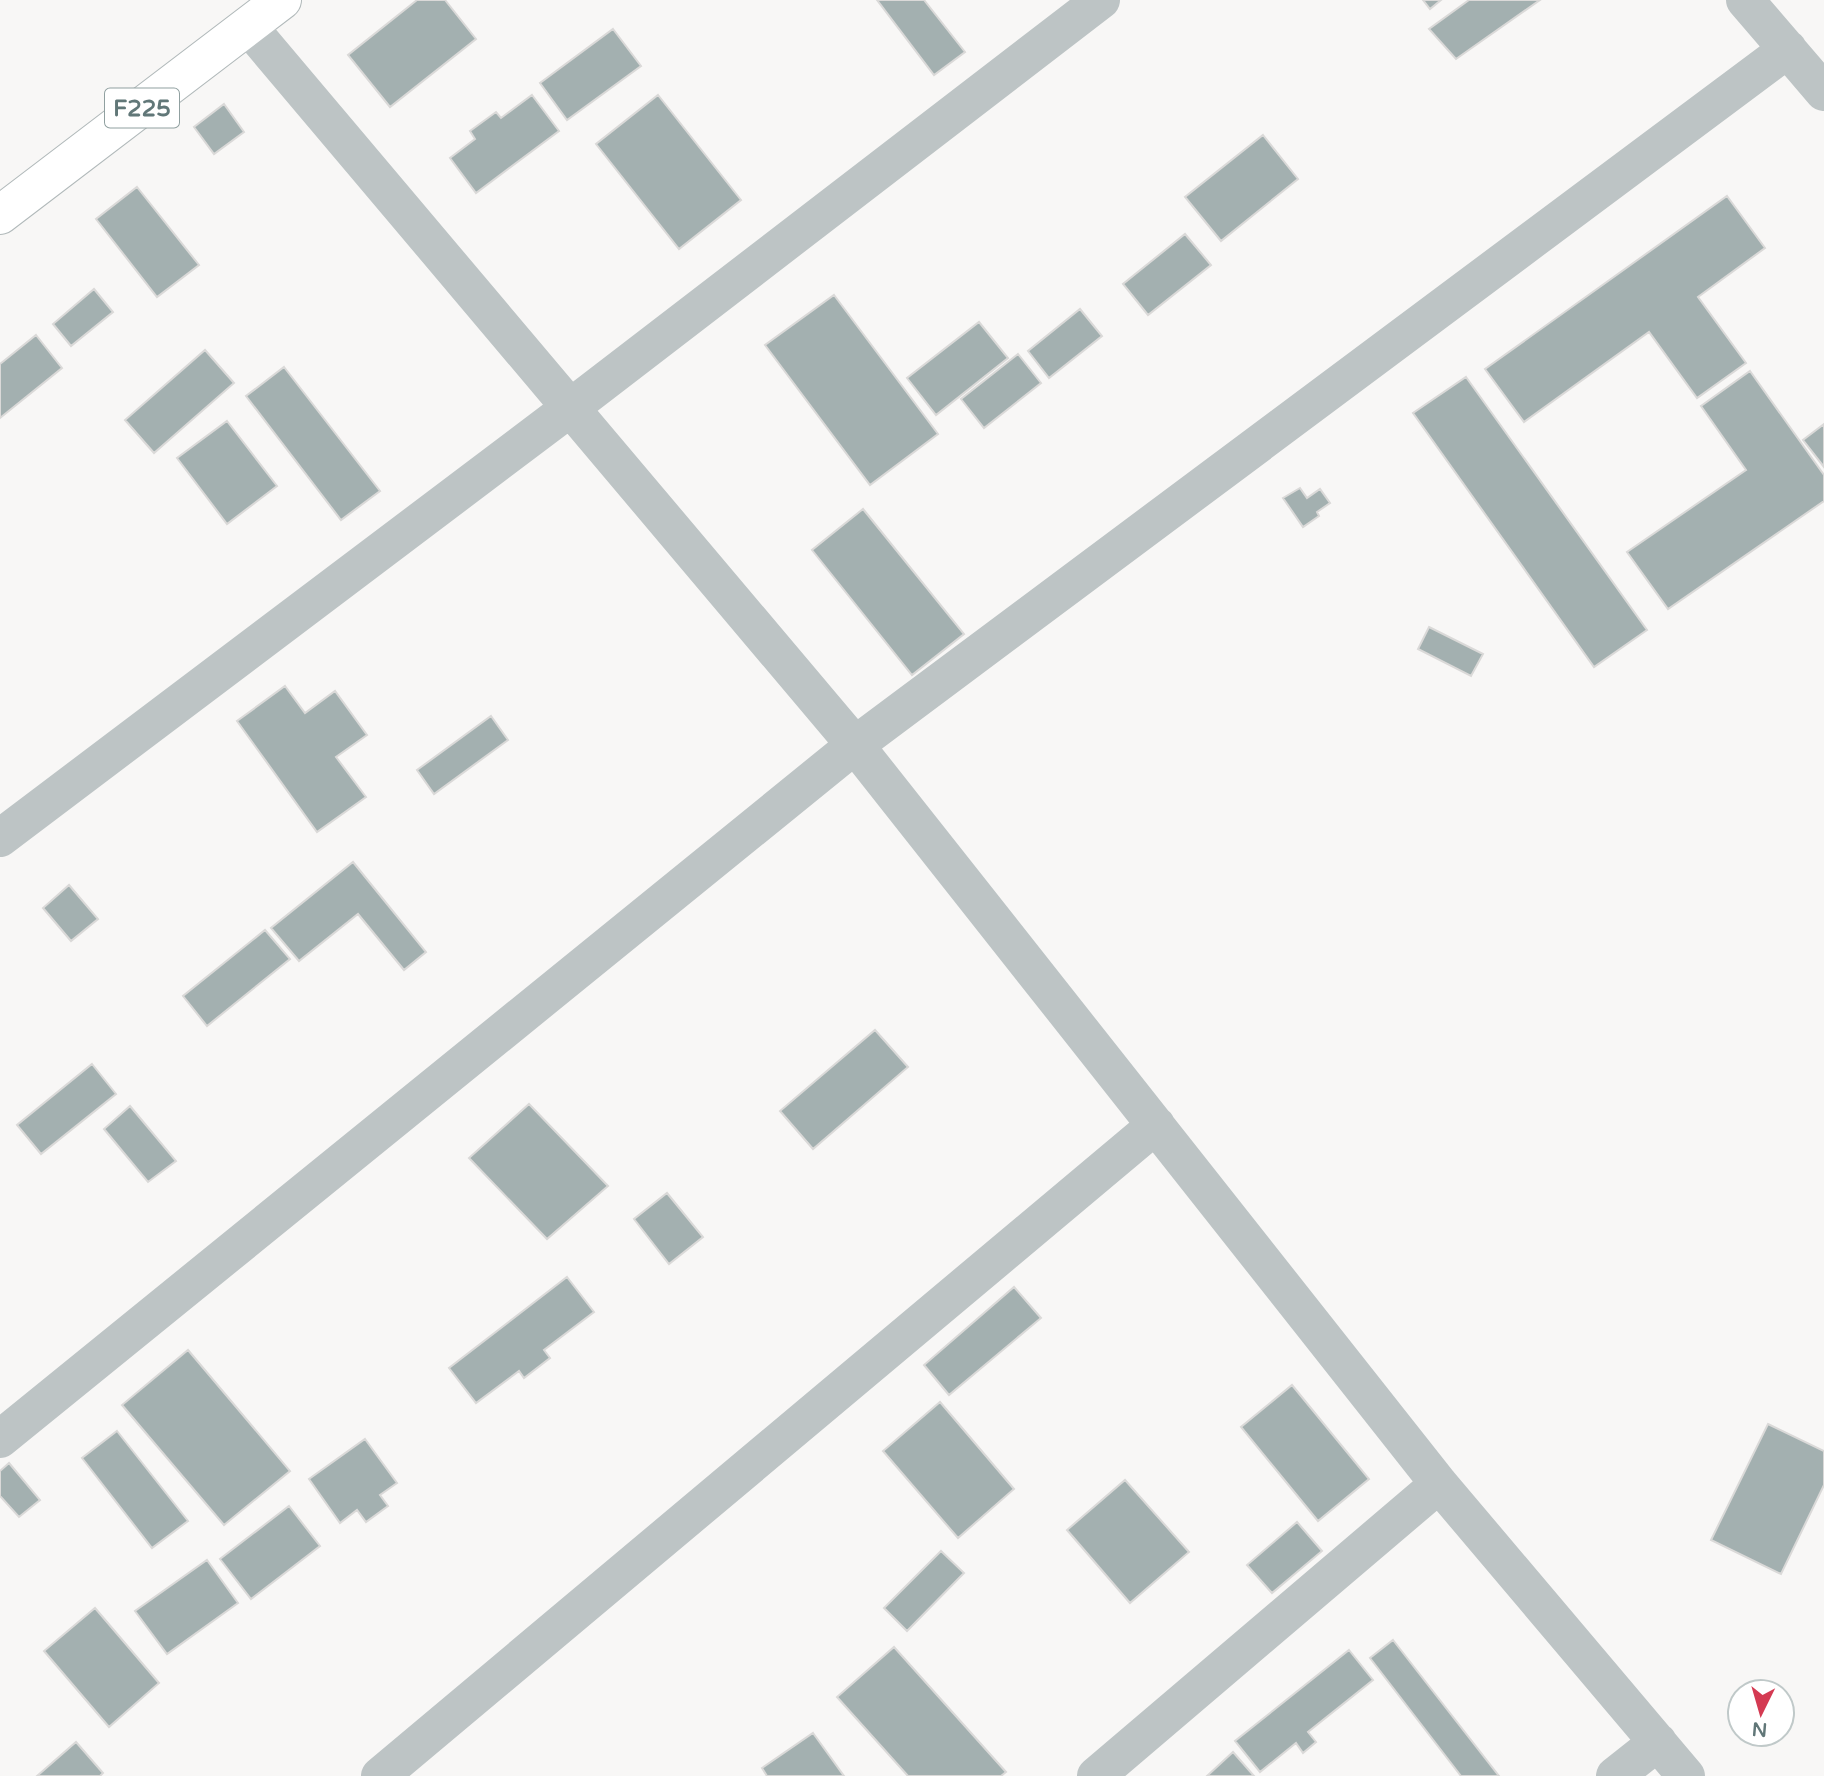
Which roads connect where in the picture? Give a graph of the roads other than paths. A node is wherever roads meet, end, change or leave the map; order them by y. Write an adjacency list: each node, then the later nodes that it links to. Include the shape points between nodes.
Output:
1 (282, 0): 4 (main road, F225)
2 (1101, 0): 8 (street)
3 (1745, 0): 5 (street)
4 (249, 27): 7 (main road, F225); 8 (street)
5 (1788, 49): 6 (street); 9 (street)
6 (1824, 92)
7 (0, 215)
8 (570, 408): 9 (street); 10 (street)
9 (855, 746): 11 (street); 12 (street)
10 (0, 838)
11 (1156, 1125): 13 (street); 15 (street)
12 (0, 1439)
13 (1439, 1484): 14 (street); 16 (street)
14 (1658, 1742): 17 (street); 18 (street)
15 (380, 1776)
16 (1096, 1776)
17 (1615, 1776)
18 (1686, 1776)

